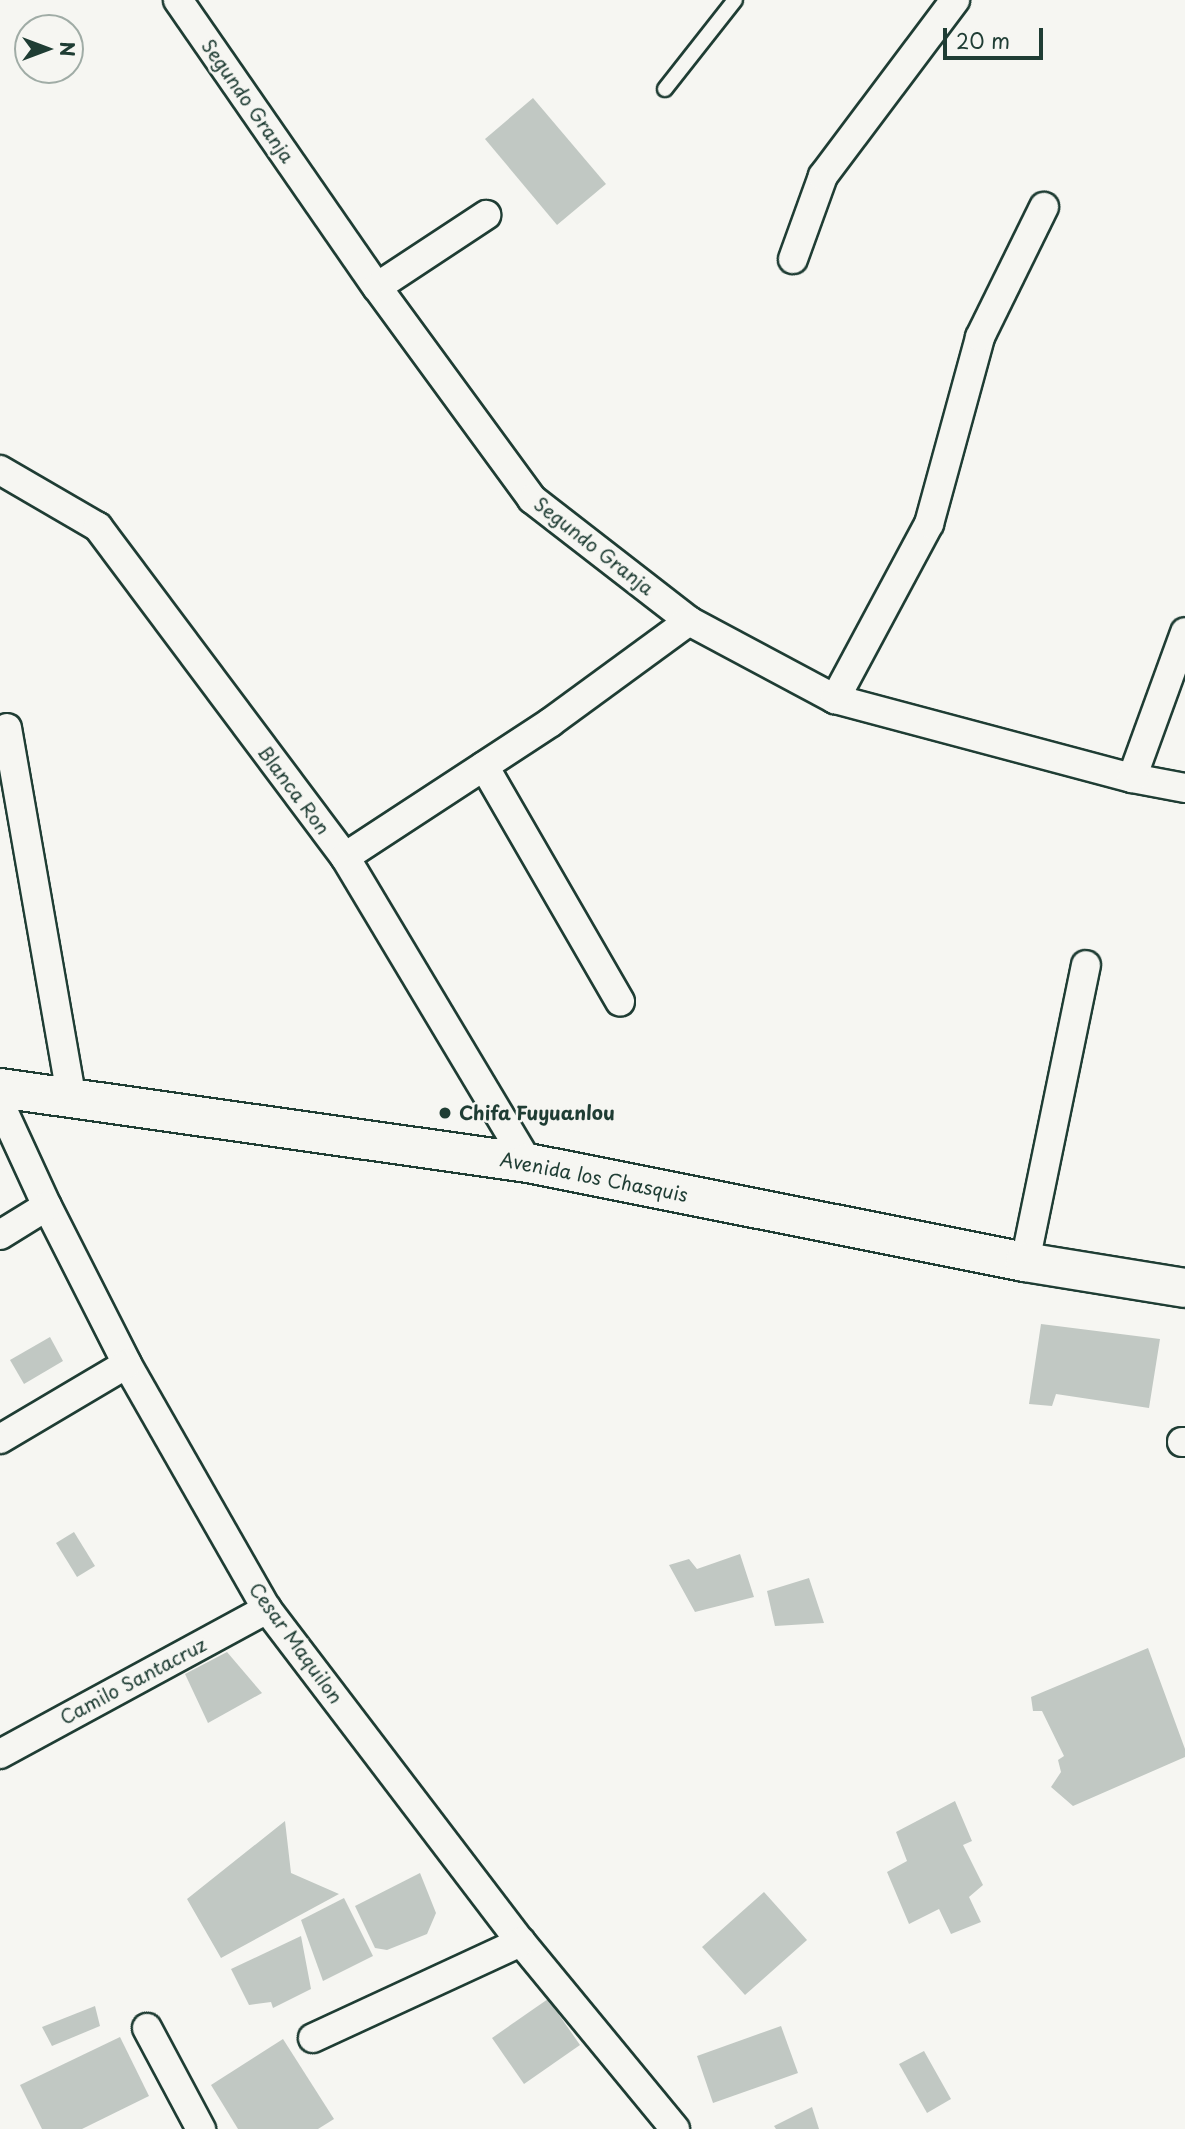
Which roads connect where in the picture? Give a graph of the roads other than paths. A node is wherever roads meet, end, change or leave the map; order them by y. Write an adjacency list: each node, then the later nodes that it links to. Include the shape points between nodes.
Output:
1 (178, 0): 8 (street, Segundo Granja)
2 (735, 0): 4 (lane)
3 (955, 0): 7 (street, via 823,176)
4 (665, 89)
5 (1044, 207): 12 (street, via 981,337 929,524)
6 (486, 215): 8 (street)
7 (793, 259)
8 (377, 287): 10 (street, Segundo Granja, via 532,499)
9 (0, 470): 17 (street, Blanca Ron, via 98,527)
10 (689, 621): 12 (street, Segundo Granja); 14 (street)
11 (1185, 632): 15 (street)
12 (835, 699): 15 (street, Segundo Granja)
13 (7, 728): 21 (street)
14 (484, 766): 17 (street); 19 (street)
15 (1132, 778): 16 (street, Segundo Granja)
16 (1185, 788)
17 (345, 857): 23 (street, Blanca Ron)
18 (1086, 965): 26 (street)
19 (620, 1002)
20 (0, 1088): 21 (street, Avenida los Chasquis)
21 (71, 1096): 23 (street, Avenida los Chasquis)
22 (0, 1104): 24 (street, Cesar Maquilon)
23 (528, 1163): 26 (street, Avenida los Chasquis)
24 (47, 1206): 25 (street); 28 (street, Cesar Maquilon)
25 (0, 1235)
26 (1025, 1262): 27 (street, Avenida los Chasquis)
27 (1185, 1288)
28 (127, 1364): 29 (street); 30 (street, Cesar Maquilon)
29 (0, 1439)
30 (267, 1609): 31 (street, Camilo Santacruz); 32 (street, Cesar Maquilon)
31 (0, 1754)
32 (521, 1942): 34 (street); 35 (street, Cesar Maquilon)
33 (147, 2028): 36 (street)
34 (313, 2038)
35 (665, 2126)
36 (201, 2129)

